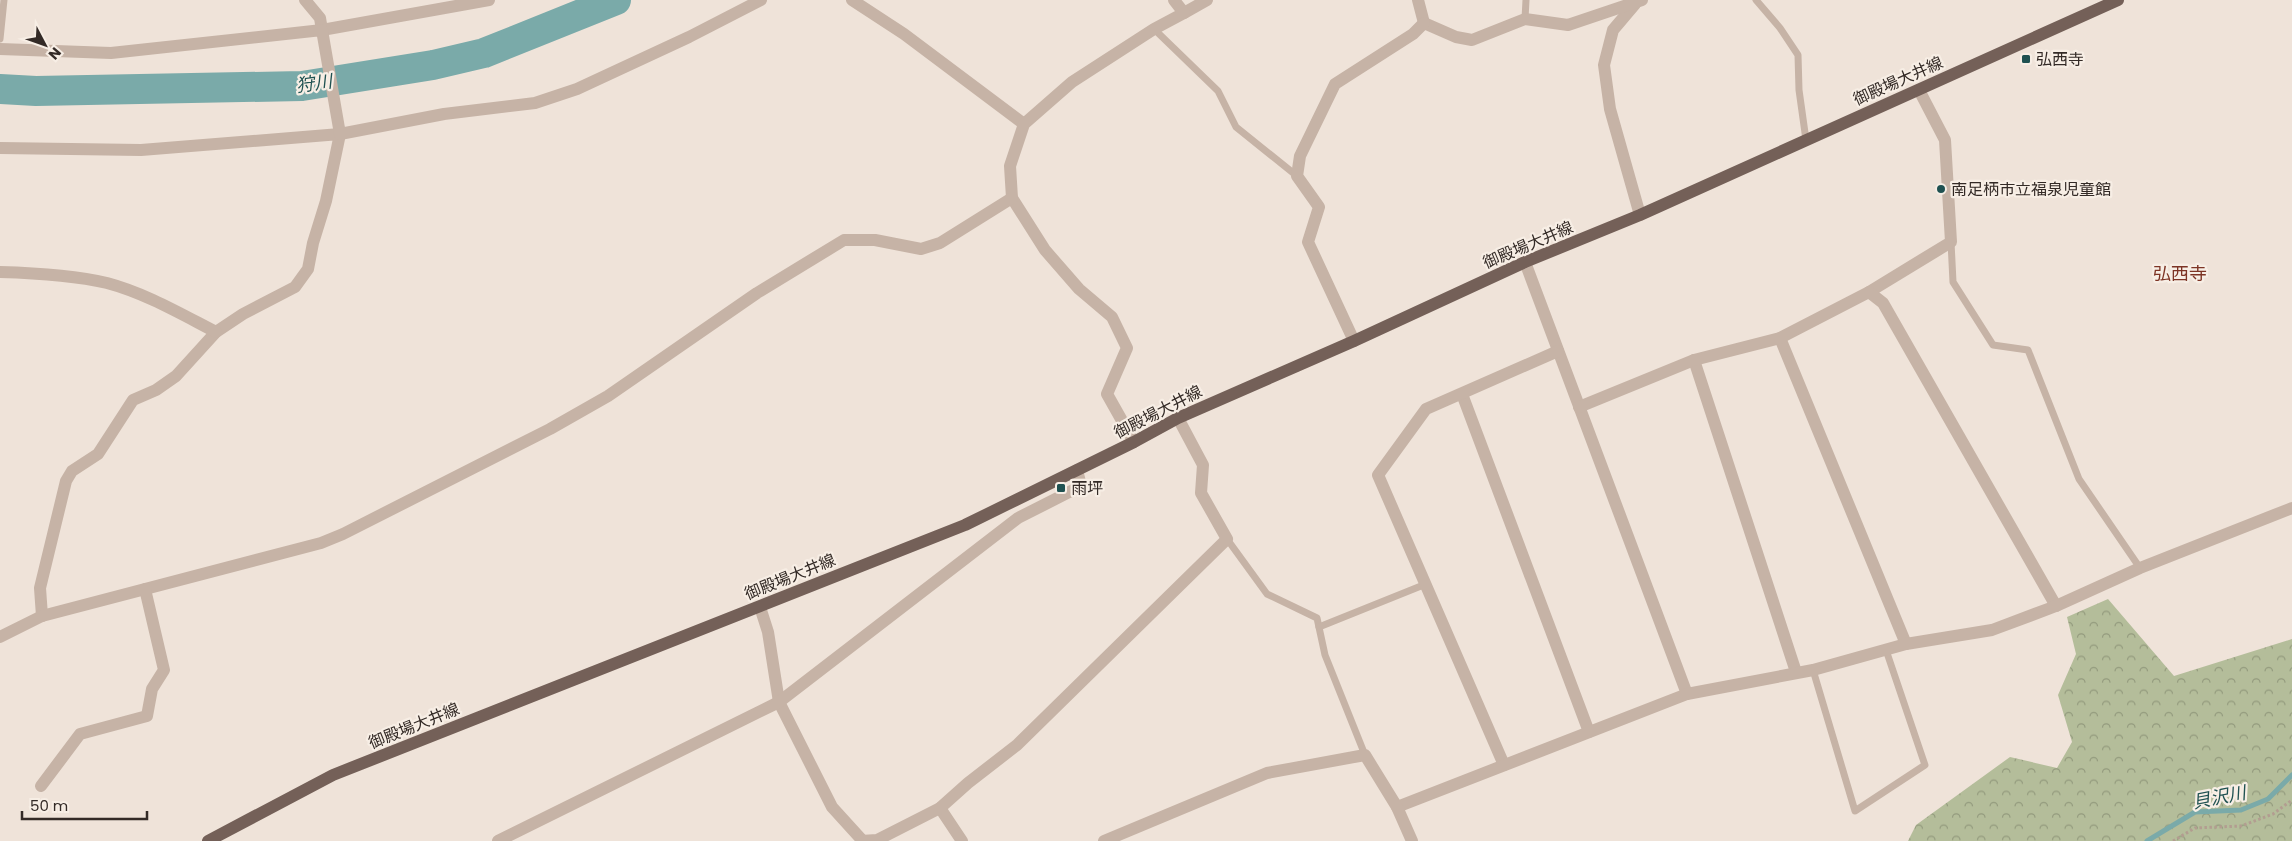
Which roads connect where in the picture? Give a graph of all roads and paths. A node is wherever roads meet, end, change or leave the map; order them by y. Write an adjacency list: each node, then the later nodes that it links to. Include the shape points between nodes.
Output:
1 (4, 0): 19 (lane)
2 (306, 0): 18 (street, via 320,18)
3 (488, 0): 13 (street)
4 (761, 0): 23 (street, via 586,85 535,102 444,114)
5 (852, 0): 22 (street, via 904,34)
6 (1174, 0): 14 (street)
7 (1207, 0): 14 (street)
8 (1418, 0): 16 (street)
9 (1526, 0): 15 (lane)
10 (1756, 0): 24 (lane, via 1798,55)
11 (2118, 0): 21 (main road, 御殿場大井線)
12 (1638, 2): 15 (street, via 1568,25); 28 (street, via 1613,30 1604,65 1610,109)
13 (462, 3): 18 (street)
14 (1184, 13): 17 (street)
15 (1525, 19): 16 (street, via 1472,40 1456,37)
16 (1424, 23): 26 (street, via 1413,34 1335,84 1300,156)
17 (1154, 29): 22 (street, via 1072,82); 26 (lane, via 1218,91 1236,127)
18 (322, 30): 20 (street, via 111,52); 23 (street)
19 (0, 39)
20 (0, 49)
21 (1919, 90): 24 (main road, 御殿場大井線); 29 (street, via 1945,140)
22 (1024, 124): 27 (street, via 1010,166)
23 (340, 134): 25 (street, via 141,150); 33 (street, via 308,270 295,287)
24 (1806, 140): 28 (main road, 御殿場大井線)
25 (0, 148)
26 (1297, 176): 35 (street, via 1319,207 1308,242)
27 (1012, 198): 41 (street, via 1045,250 1079,289 1112,318 1128,348 1107,394); 47 (street, via 940,243 921,249 875,240 844,240 757,293 608,396 343,534 321,543)
28 (1640, 215): 30 (main road, 御殿場大井線)
29 (1951, 242): 32 (street); 45 (lane, via 1953,282 1993,345 2028,350 2079,479)
30 (1525, 262): 35 (main road, 御殿場大井線); 36 (street)
31 (0, 272): 33 (street, via 77,278 108,284 152,300)
32 (1868, 292): 34 (street); 49 (street, via 1883,303)
33 (216, 332): 50 (street, via 176,376 133,400 98,454 72,471 66,481 40,588)
34 (1780, 338): 37 (street); 53 (street)
35 (1354, 341): 40 (main road, 御殿場大井線)
36 (1558, 351): 38 (street); 39 (street)
37 (1694, 360): 39 (street); 56 (street)
38 (1462, 394): 46 (street, via 1426,409 1378,475); 59 (street)
39 (1579, 407): 57 (street)
40 (1178, 418): 41 (main road, 御殿場大井線); 44 (street, via 1203,465 1201,493)
41 (1134, 442): 42 (main road, 御殿場大井線)
42 (1077, 470): 48 (main road, 御殿場大井線, via 965,526); 58 (street, via 1082,486 1018,518)
43 (2292, 508): 45 (street)
44 (1227, 539): 51 (lane, via 1267,594 1317,618); 65 (street, via 1017,745)
45 (2140, 568): 49 (street)
46 (1426, 584): 51 (lane); 61 (street)
47 (145, 589): 50 (street); 62 (street, via 164,670 152,689 147,716 80,734)
48 (760, 606): 58 (street, via 768,632); 66 (main road, 御殿場大井線, via 333,775)
49 (2056, 606): 53 (street, via 1992,630)
50 (42, 616): 52 (street)
51 (1319, 627): 60 (lane, via 1325,655)
52 (0, 637)
53 (1906, 644): 54 (street)
54 (1886, 650): 55 (street); 55 (lane, via 1925,766 1855,811)
55 (1813, 670): 56 (street)
56 (1796, 672): 57 (street)
57 (1687, 694): 59 (street)
58 (779, 702): 67 (street); 68 (street, via 832,807)
59 (1589, 732): 61 (street)
60 (1365, 755): 64 (street); 70 (street, via 1267,774)
61 (1504, 765): 64 (street)
62 (41, 786)
63 (2292, 800): 72 (path, via 2273,814 2241,826 2195,828)
64 (1397, 807): 71 (street)
65 (940, 808): 68 (street, via 877,840); 69 (street)
66 (208, 841)
67 (498, 841)
68 (861, 841)
69 (962, 841)
70 (1104, 841)
71 (1412, 841)
72 (2173, 841)

